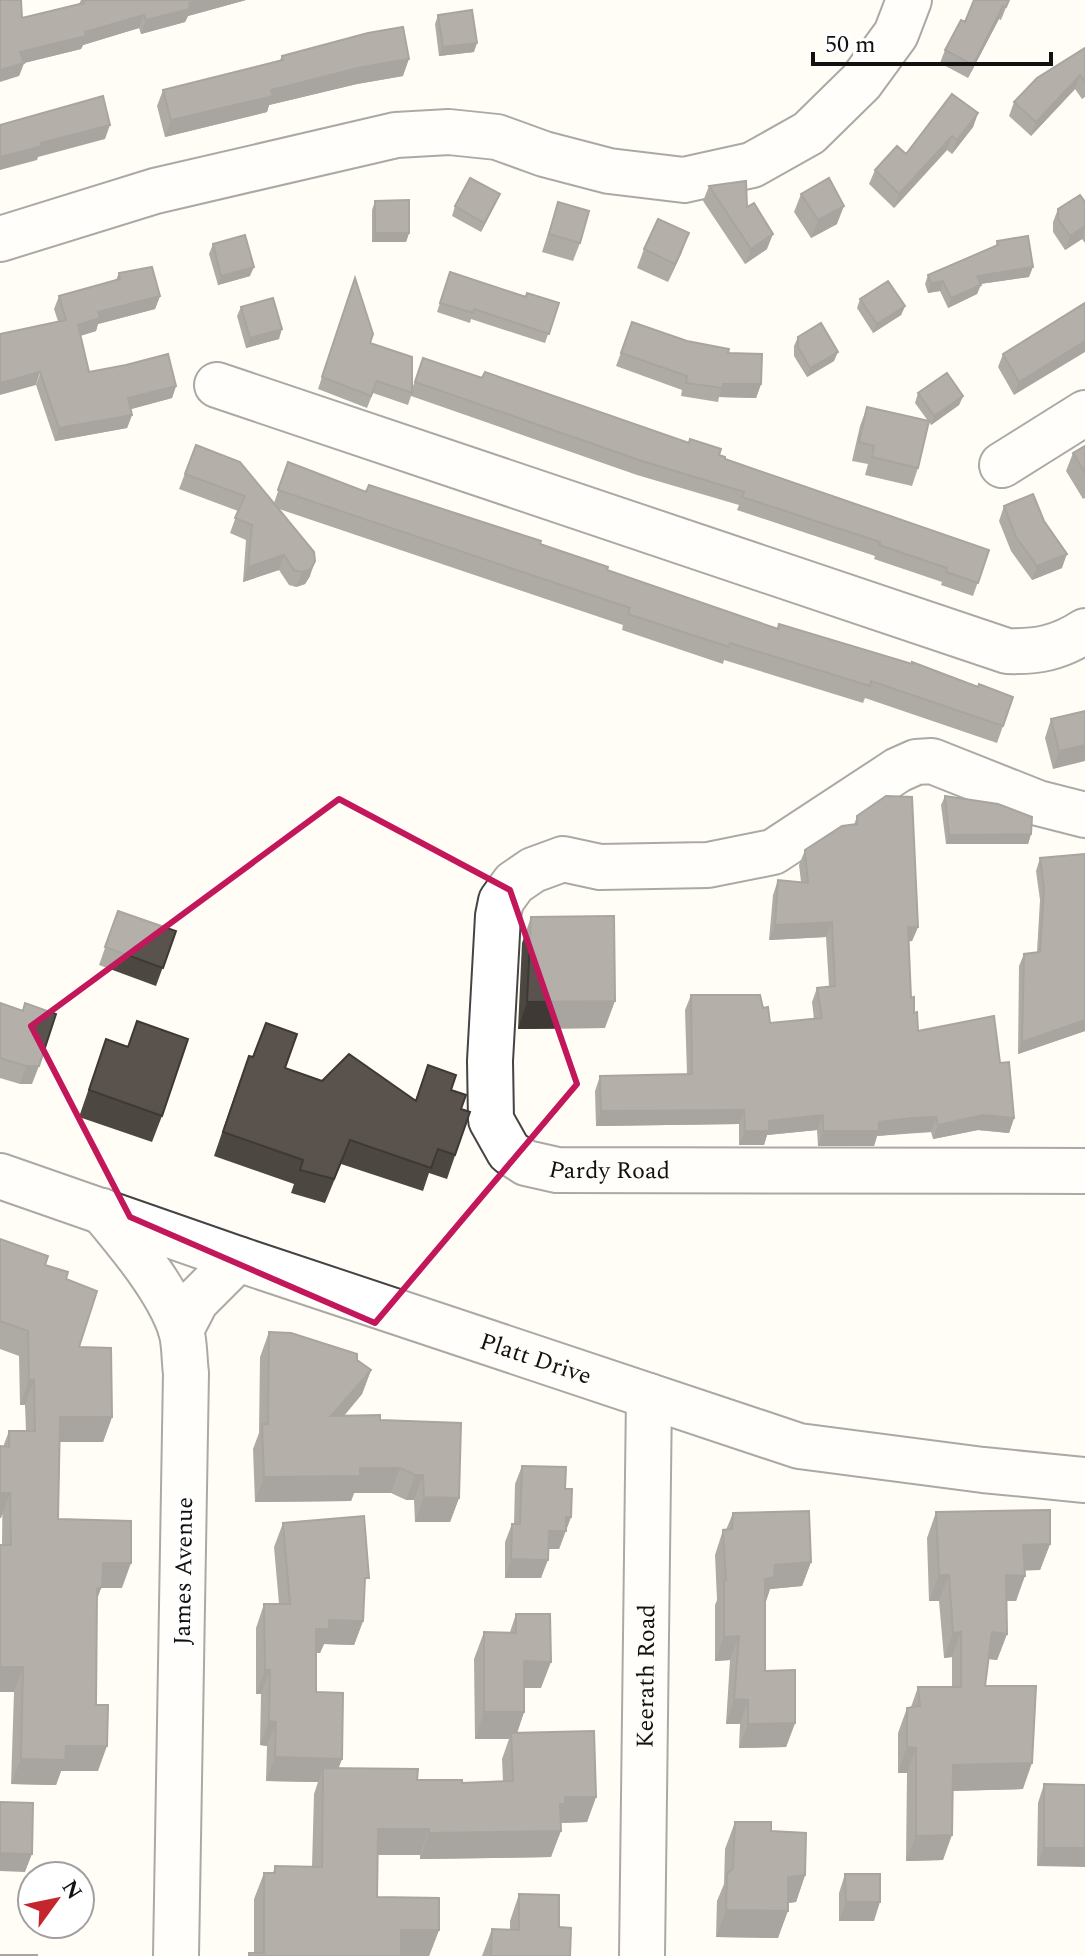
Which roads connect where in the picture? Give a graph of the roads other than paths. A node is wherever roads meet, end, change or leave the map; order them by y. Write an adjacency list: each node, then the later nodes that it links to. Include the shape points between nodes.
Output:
1 (909, 0): 2 (street, via 896,34 861,82 809,133 752,165 684,180 609,171 497,137 449,132 396,135 155,191)
2 (0, 239)
3 (217, 385): 6 (street, via 1007,651 1036,652)
4 (1085, 413): 5 (street)
5 (1002, 465)
6 (1085, 631)
7 (1085, 815): 8 (street, Pardy Road, via 1038,803 932,761 916,762 773,852 708,865 600,867 563,859 533,870 501,901 490,1061 491,1120 509,1152 526,1163 557,1170)
8 (1085, 1171)
9 (0, 1176): 10 (street, Platt Drive)
10 (102, 1211): 11 (street, Platt Drive); 12 (street, James Avenue, via 135,1250)
11 (238, 1259): 12 (street, via 196,1301); 13 (street, Platt Drive)
12 (181, 1330): 15 (street, James Avenue, via 186,1373)
13 (649, 1396): 14 (street, Platt Drive, via 799,1446); 16 (street, Keerath Road)
14 (1085, 1480)
15 (176, 1956)
16 (642, 1956)

